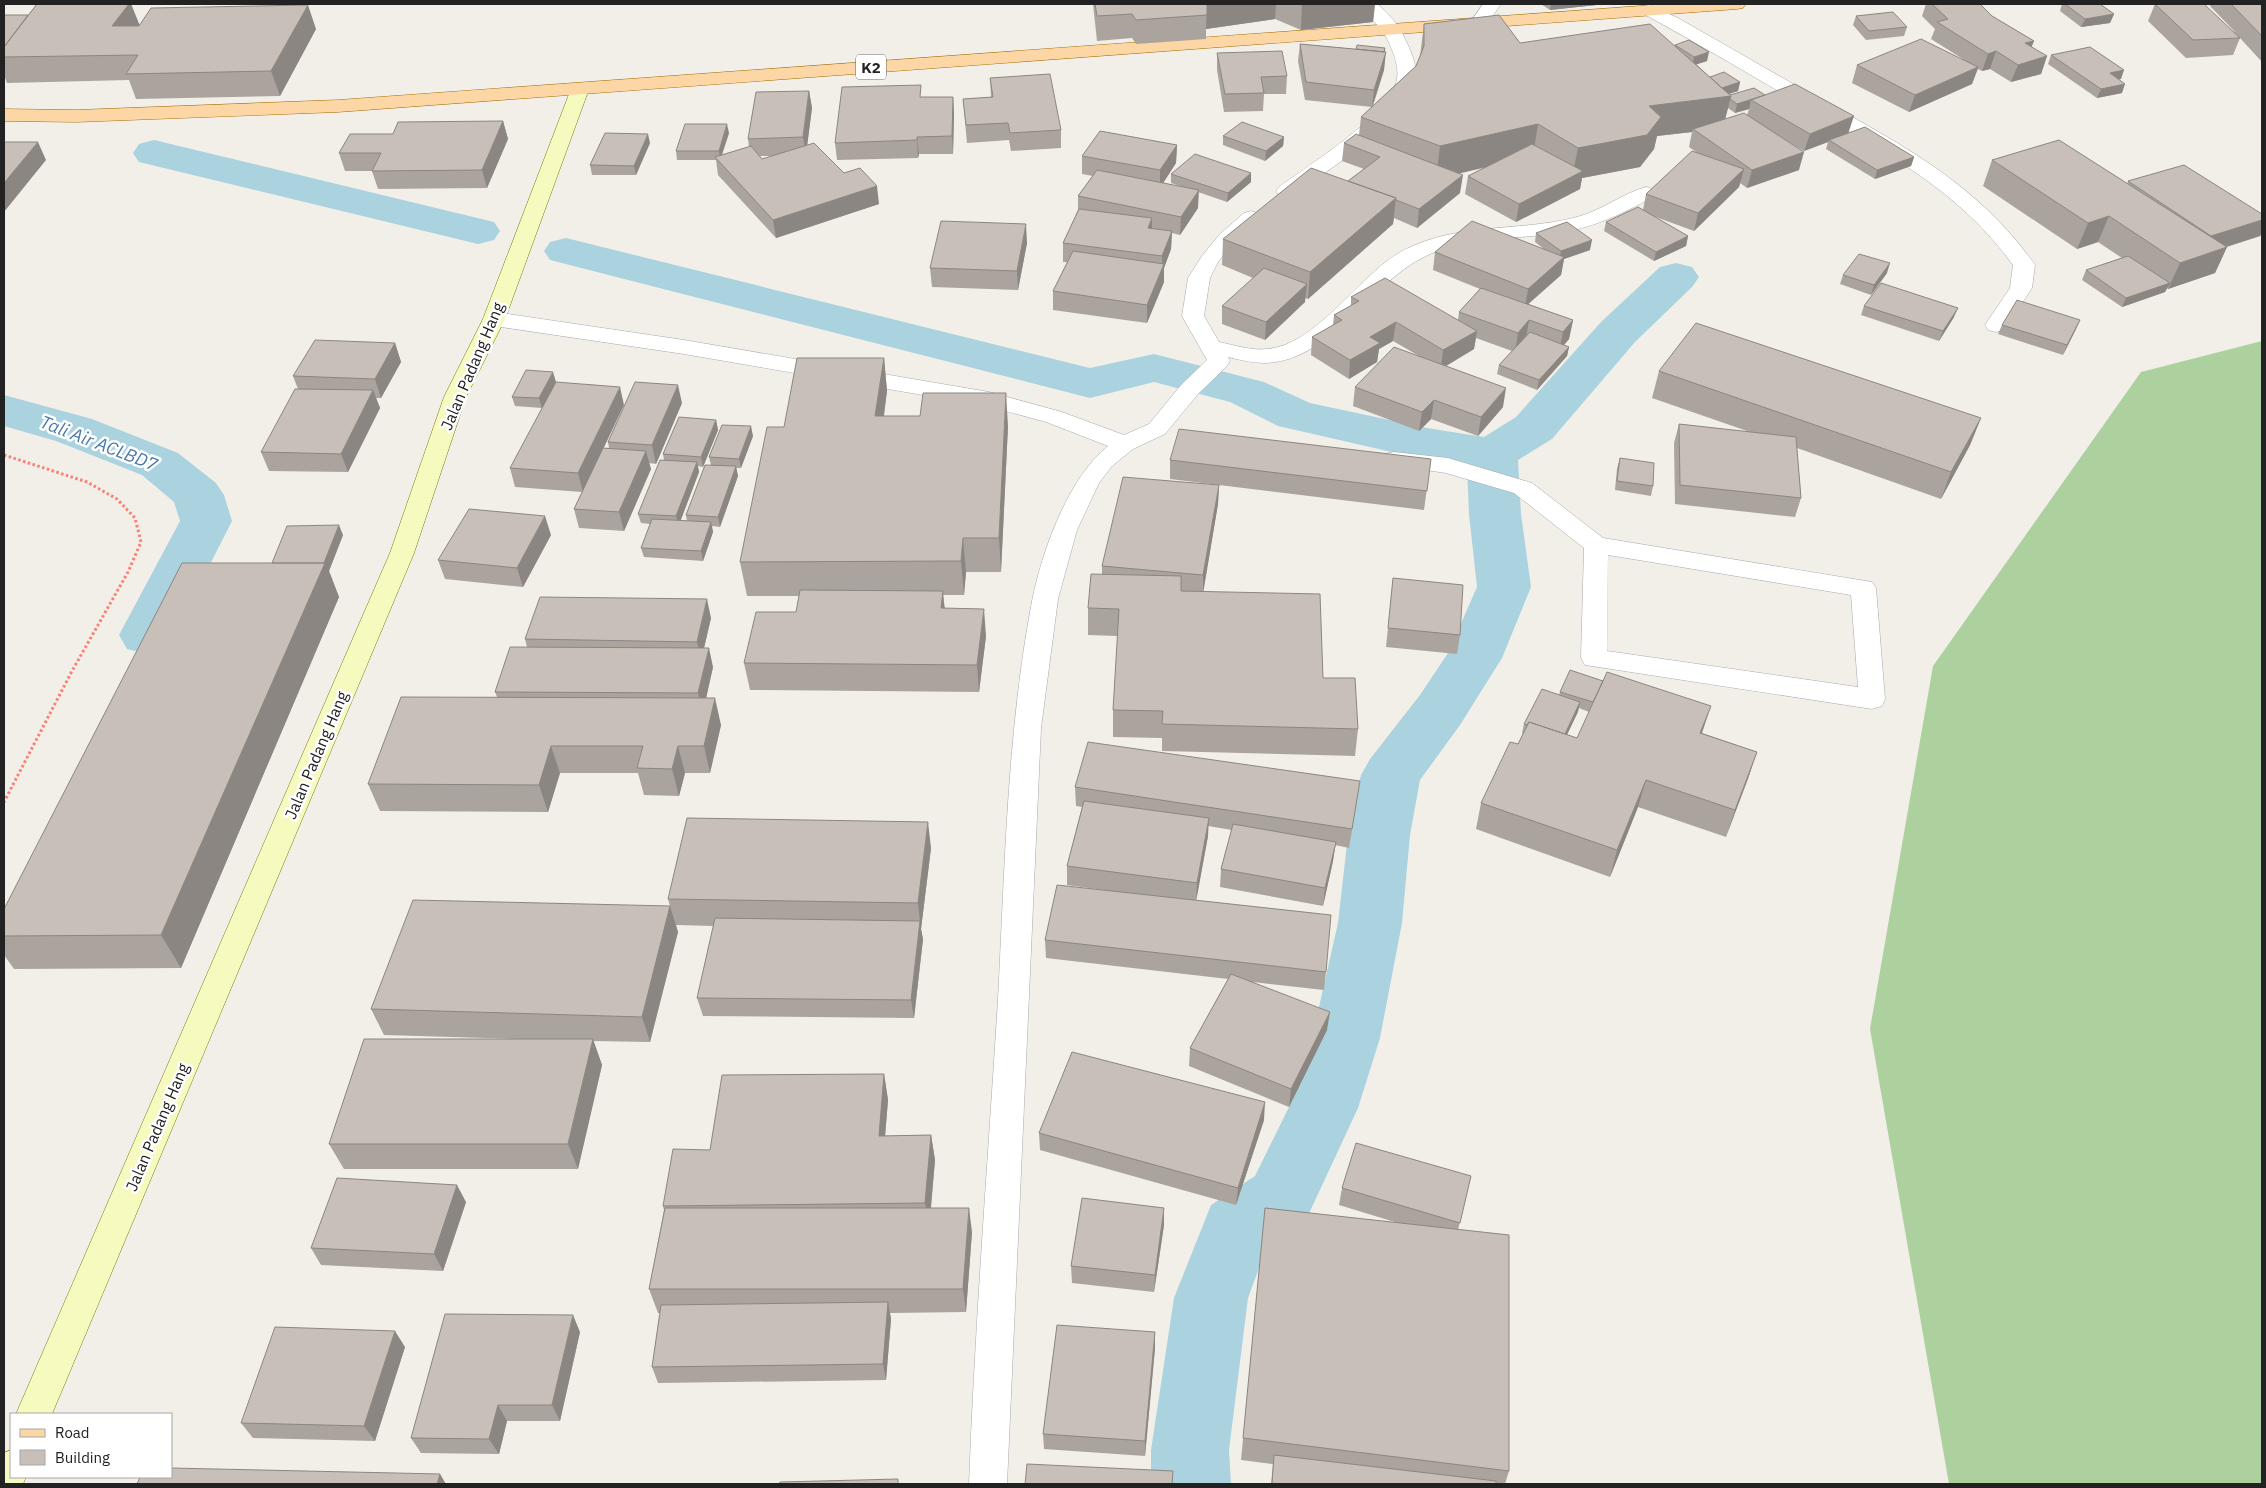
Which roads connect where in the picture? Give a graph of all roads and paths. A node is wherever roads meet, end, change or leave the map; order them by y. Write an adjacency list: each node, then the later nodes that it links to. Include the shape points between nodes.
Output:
1 (1366, 4): 6 (street)
2 (1492, 4): 5 (street)
3 (1737, 4): 4 (main road, K2)
4 (1650, 10): 5 (main road, K2); 11 (street, via 1908,156 1958,192 1989,220 2010,242 2024,265 2021,288)
5 (1479, 23): 6 (main road, K2)
6 (1391, 28): 7 (main road, K2); 12 (street, via 1405,64 1406,82 1386,114 1227,238 1209,260 1200,278 1193,316)
7 (580, 89): 8 (main road, K2, via 338,106 76,116); 10 (main road, Jalan Padang Hang)
8 (4, 114)
9 (1646, 192): 12 (street, via 1598,217 1571,224 1438,243 1396,265 1328,326 1290,351 1268,356)
10 (497, 310): 15 (street, via 684,347 989,399 1054,417); 20 (main road, Jalan Padang Hang, via 455,397 402,553)
11 (1996, 325)
12 (1215, 354): 13 (street)
13 (1157, 429): 14 (street); 15 (street)
14 (1186, 433)
15 (1124, 444): 23 (street, via 1088,481 1065,530 1045,599 1027,728)
16 (4, 455): 19 (path, via 86,482 117,499 135,518 141,542)
17 (1370, 456): 18 (street, via 1448,466 1523,488)
18 (1596, 545): 18 (street, via 1863,588 1872,699 1594,658)
19 (4, 802)
20 (34, 1413)
21 (10, 1470): 22 (main road)
22 (4, 1484)
23 (988, 1484)

